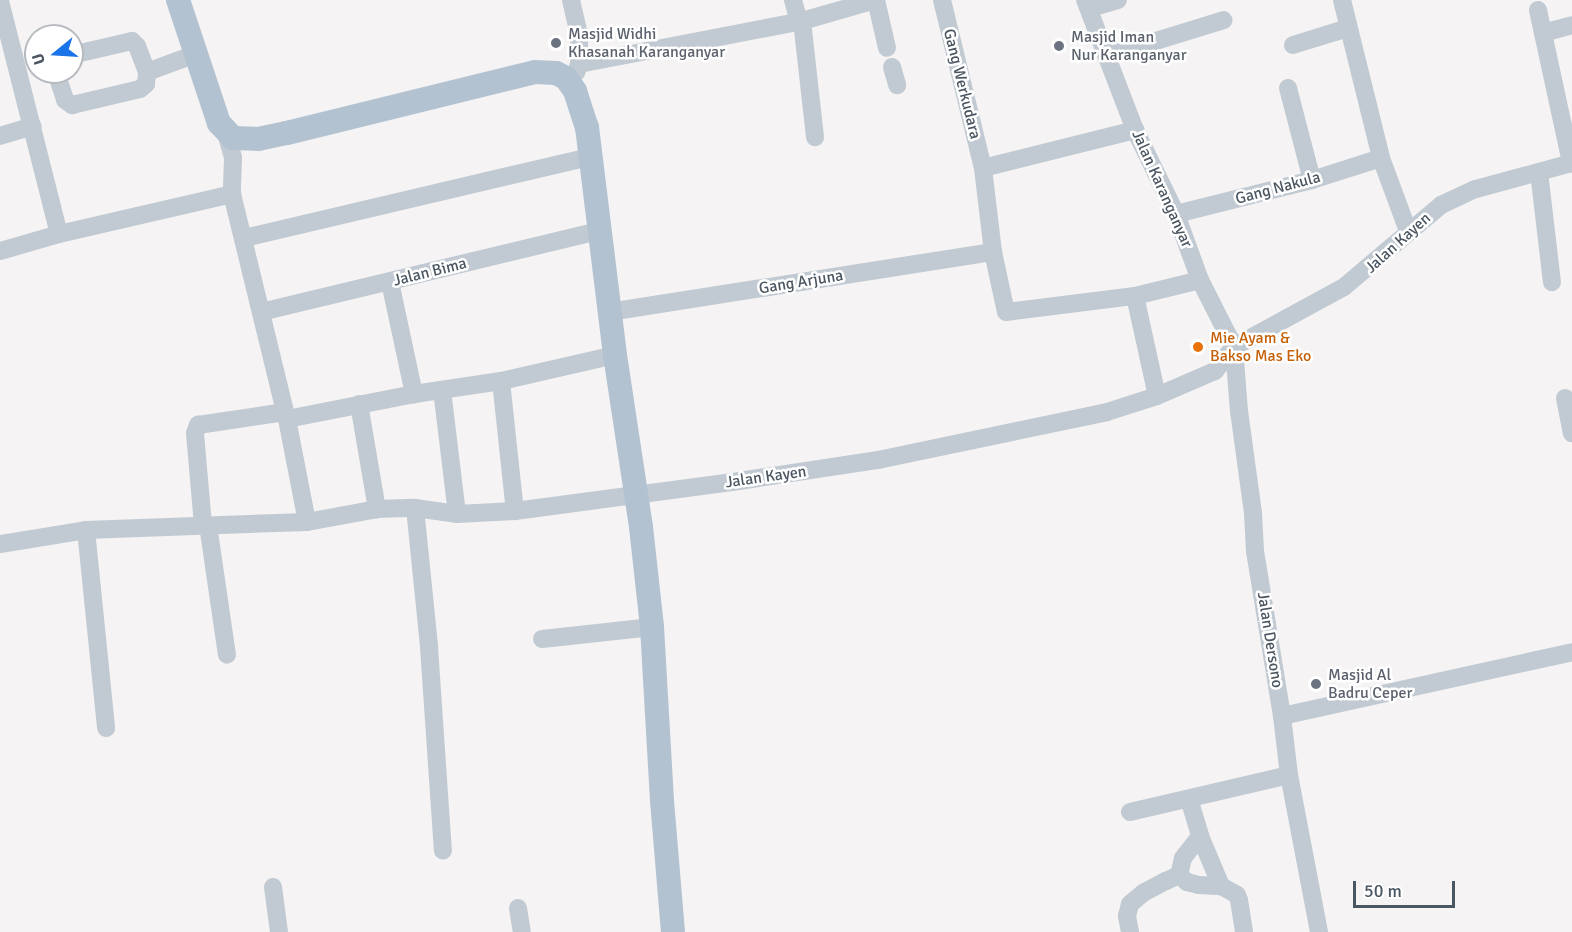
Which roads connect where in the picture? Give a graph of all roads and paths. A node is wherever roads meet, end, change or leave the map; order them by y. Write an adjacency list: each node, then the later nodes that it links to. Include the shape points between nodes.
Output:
1 (178, 0): 20 (main road)
2 (571, 0): 23 (street, via 579,34)
3 (793, 0): 13 (street)
4 (875, 0): 10 (street); 18 (street)
5 (942, 0): 34 (street, Gang Werkudara)
6 (1118, 0): 9 (street)
7 (1342, 0): 15 (street)
8 (0, 1): 26 (street)
9 (1087, 4): 21 (street, Jalan Karanganyar)
10 (831, 6): 13 (street)
11 (1538, 10): 16 (street)
12 (1224, 20): 21 (street)
13 (801, 21): 23 (street); 30 (street)
14 (1572, 25): 16 (street)
15 (1348, 28): 17 (street); 32 (street)
16 (1543, 33): 33 (street)
17 (1293, 45)
18 (887, 48)
19 (84, 53): 22 (street, via 132,41)
20 (196, 54): 22 (street); 28 (main road)
21 (1107, 56): 27 (street, Jalan Karanganyar)
22 (147, 72): 24 (street, via 144,87 72,105 65,100)
23 (576, 75): 28 (main road, via 566,78 556,73 535,72 258,139 233,138); 31 (main road)
24 (60, 84)
25 (1288, 88): 36 (street)
26 (32, 126): 29 (street); 41 (street)
27 (1136, 130): 34 (street); 38 (street, Jalan Karanganyar)
28 (226, 133): 37 (street, via 233,158)
29 (0, 136)
30 (815, 137)
31 (591, 157): 39 (main road); 42 (street)
32 (1380, 158): 36 (street, Gang Nakula); 40 (street)
33 (1571, 163): 35 (street, Jalan Kayen)
34 (983, 168): 44 (street)
35 (1539, 172): 40 (street, Jalan Kayen, via 1455,198); 47 (street)
36 (1312, 180): 38 (street, Gang Nakula)
37 (232, 194): 41 (street); 42 (street)
38 (1176, 214): 45 (street, Jalan Karanganyar)
39 (599, 231): 46 (street, Jalan Bima); 50 (main road)
40 (1408, 231): 51 (street, Jalan Kayen, via 1344,287)
41 (59, 234): 43 (street)
42 (244, 238): 49 (street)
43 (0, 251)
44 (993, 252): 48 (street, via 1006,312); 50 (street, Gang Arjuna)
45 (1200, 280): 48 (street); 51 (street, Jalan Karanganyar)
46 (390, 282): 49 (street, Jalan Bima); 55 (street)
47 (1552, 282)
48 (1135, 296): 56 (street)
49 (261, 312): 59 (street)
50 (609, 312): 52 (main road)
51 (1234, 347): 56 (street, Jalan Kayen, via 1215,371); 74 (street, Jalan Dersono, via 1255,551)
52 (615, 355): 53 (street); 61 (main road)
53 (501, 381): 54 (street); 64 (street)
54 (442, 390): 55 (street); 65 (street)
55 (414, 394): 58 (street)
56 (1157, 396): 61 (street, Jalan Kayen, via 1107,412 878,460)
57 (1565, 398): 60 (street)
58 (359, 404): 59 (street); 63 (street)
59 (286, 415): 66 (street); 67 (street, via 198,425 195,433)
60 (1572, 433)
61 (635, 495): 64 (street, Jalan Kayen); 70 (main road)
62 (415, 508): 63 (street, Jalan Kayen); 65 (street, Jalan Kayen); 80 (street)
63 (377, 509): 66 (street, Jalan Kayen)
64 (515, 511): 65 (street, Jalan Kayen)
65 (457, 514)
66 (307, 522): 67 (street, Jalan Kayen)
67 (206, 525): 68 (street, Jalan Kayen); 73 (street)
68 (86, 530): 69 (street, Jalan Kayen); 75 (street)
69 (0, 544)
70 (652, 627): 71 (street); 87 (main road)
71 (542, 639)
72 (1572, 652): 74 (street)
73 (227, 655)
74 (1282, 716): 76 (street, Jalan Dersono)
75 (106, 728)
76 (1289, 775): 77 (street); 90 (street, Jalan Dersono)
77 (1189, 799): 78 (street); 79 (street)
78 (1130, 812)
79 (1200, 836): 81 (street, via 1183,858); 82 (street)
80 (443, 851)
81 (1179, 875): 82 (street, via 1187,882); 88 (street, via 1130,904 1127,916)
82 (1221, 886): 89 (street, via 1237,895)
83 (273, 887): 85 (street)
84 (518, 908): 86 (street)
85 (279, 932)
86 (522, 932)
87 (673, 932)
88 (1131, 932)
89 (1244, 932)
90 (1319, 932)

